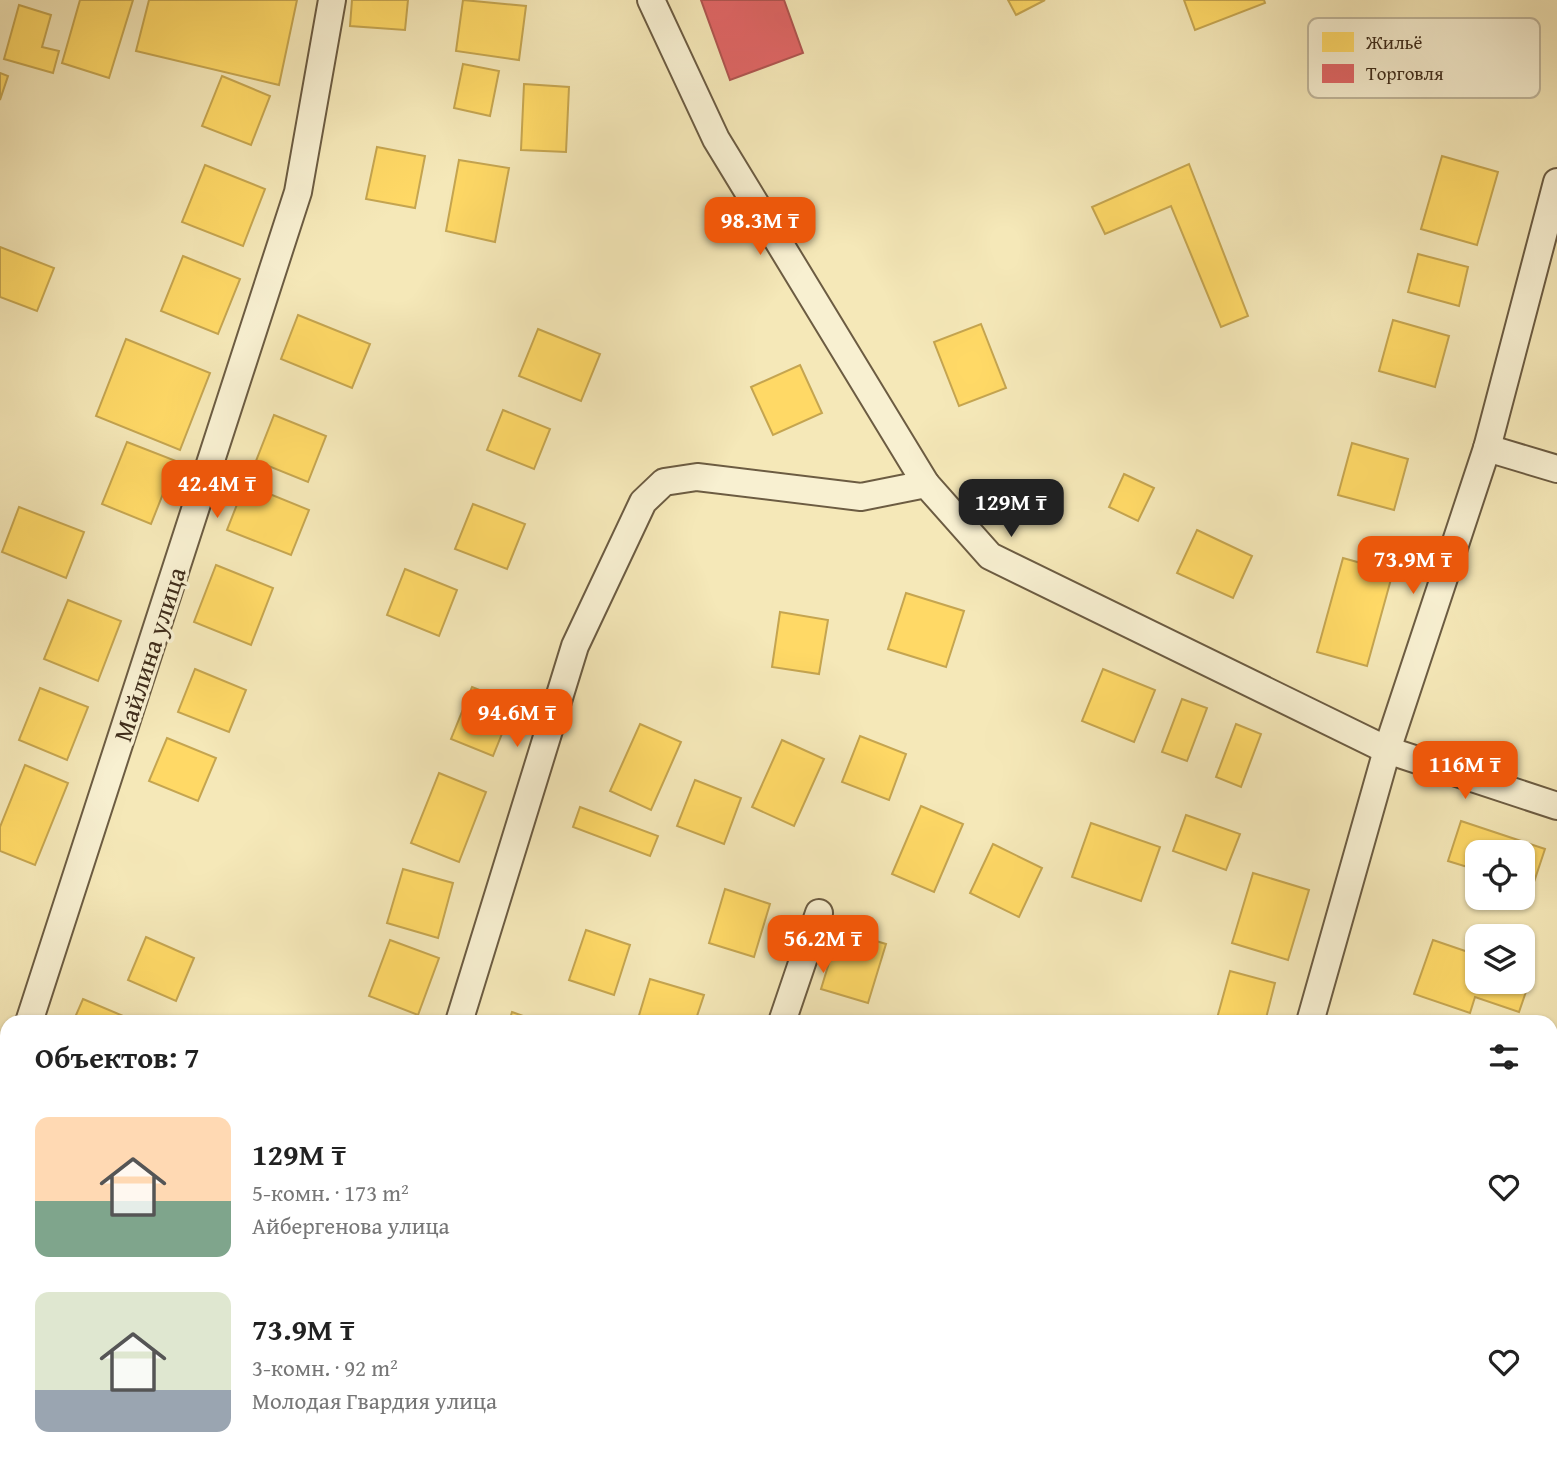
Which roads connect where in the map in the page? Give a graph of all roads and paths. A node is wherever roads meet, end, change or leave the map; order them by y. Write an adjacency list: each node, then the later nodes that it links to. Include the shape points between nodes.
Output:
1 (332, 0): 10 (street, Майлина улица, via 298,192)
2 (651, 0): 6 (street, via 716,139)
3 (1557, 182): 4 (street)
4 (1487, 448): 5 (street); 7 (street)
5 (1557, 469)
6 (926, 484): 7 (street, via 990,556); 11 (street, via 861,498 697,477 664,482 643,502 575,646)
7 (1387, 750): 8 (street); 13 (street)
8 (1557, 806)
9 (819, 913): 12 (street)
10 (31, 1015)
11 (460, 1015)
12 (784, 1015)
13 (1313, 1015)

